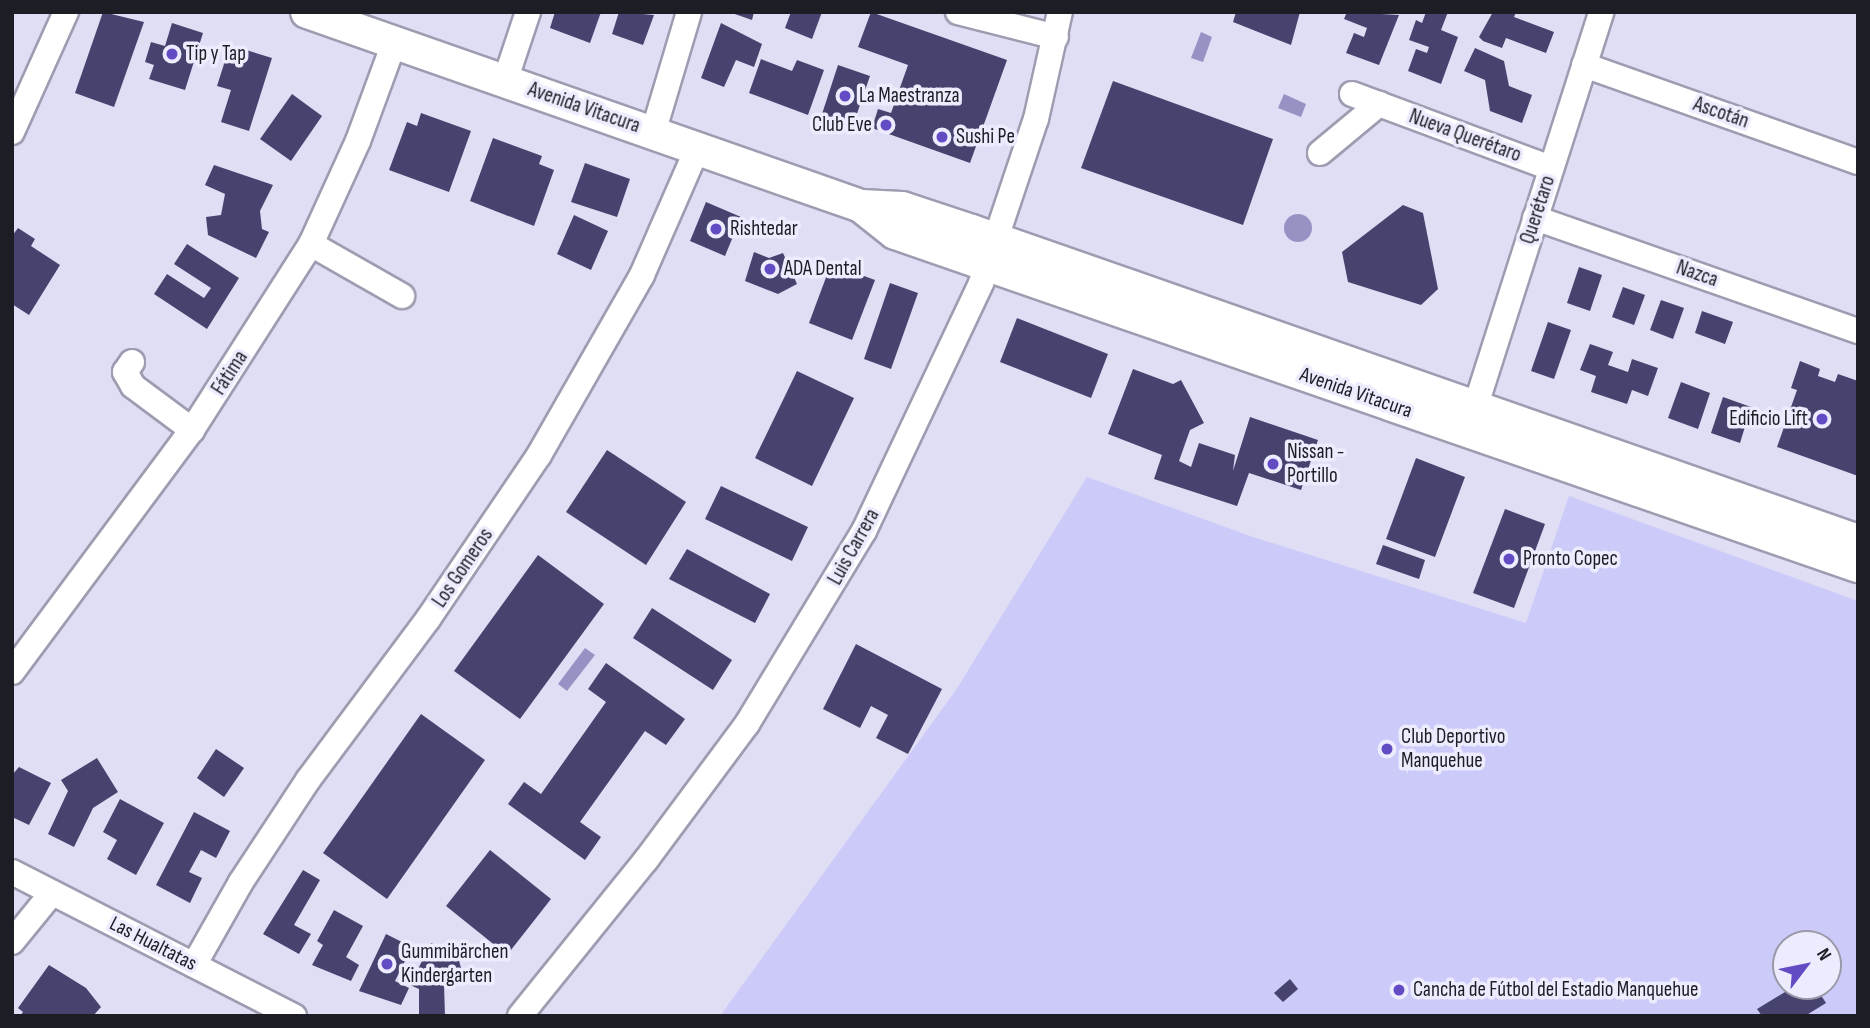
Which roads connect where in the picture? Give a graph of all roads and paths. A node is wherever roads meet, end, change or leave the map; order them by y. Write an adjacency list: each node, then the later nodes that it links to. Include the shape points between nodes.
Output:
1 (66, 12): 14 (street)
2 (307, 12): 9 (main road, Avenida Vitacura)
3 (528, 12): 11 (street)
4 (689, 12): 15 (street)
5 (958, 12): 8 (street)
6 (1060, 12): 8 (street, Luis Carrera)
7 (1601, 12): 10 (street, Querétaro)
8 (1056, 37): 22 (street, Luis Carrera, via 1032,132)
9 (394, 43): 11 (main road, Avenida Vitacura); 21 (street, Fátima, via 358,141)
10 (1584, 65): 18 (street, Ascotán); 19 (street, Querétaro)
11 (505, 80): 15 (main road, Avenida Vitacura)
12 (1352, 94): 13 (street, Nueva Querétaro)
13 (1379, 104): 17 (street); 19 (street, Nueva Querétaro)
14 (12, 132)
15 (653, 133): 16 (main road, Avenida Vitacura)
16 (697, 149): 22 (main road, Avenida Vitacura, via 861,205 902,208); 34 (street, Los Gomeros, via 642,275 539,455 428,619 308,780 241,882)
17 (1320, 153)
18 (1858, 162)
19 (1551, 169): 20 (street, Querétaro)
20 (1535, 218): 24 (street, Nazca); 26 (street, Querétaro)
21 (311, 244): 23 (street); 27 (street, Fátima)
22 (992, 252): 26 (main road, Avenida Vitacura); 29 (main road, Avenida Vitacura); 36 (street, Luis Carrera, via 895,472 793,652 697,793)
23 (402, 296)
24 (1858, 331)
25 (132, 362): 27 (street, via 125,372 133,386)
26 (1475, 408): 28 (main road, Avenida Vitacura)
27 (192, 429): 30 (street, Fátima)
28 (1858, 541)
29 (1858, 566)
30 (12, 672)
31 (12, 872): 32 (street, Las Hualtatas)
32 (52, 893): 33 (street); 34 (street, Las Hualtatas)
33 (12, 942)
34 (194, 965): 35 (street, Las Hualtatas)
35 (294, 1016)
36 (520, 1016)

